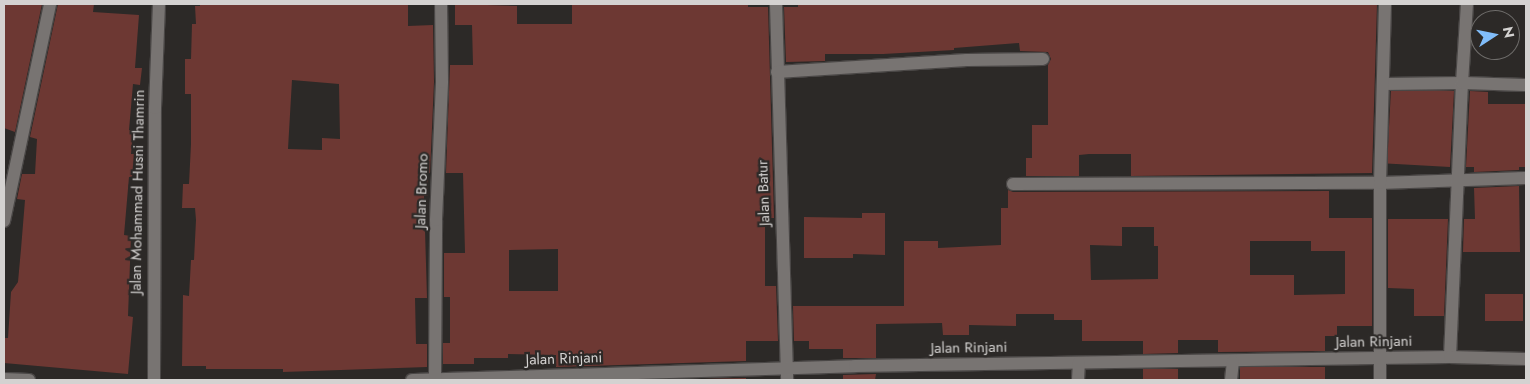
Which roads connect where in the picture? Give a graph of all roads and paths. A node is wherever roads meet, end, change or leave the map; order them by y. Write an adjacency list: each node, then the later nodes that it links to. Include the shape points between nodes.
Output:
1 (50, 4): 16 (street)
2 (159, 4): 25 (street, Jalan Mohammad Husni Thamrin, via 154,108)
3 (441, 4): 27 (street, Jalan Bromo)
4 (776, 4): 8 (street, Jalan Batur)
5 (1384, 4): 10 (street)
6 (1467, 4): 9 (street)
7 (1044, 60): 8 (street, via 967,60)
8 (777, 72): 22 (street, Jalan Batur)
9 (1462, 83): 10 (street); 11 (street); 13 (street)
10 (1383, 84): 14 (street)
11 (1526, 85)
12 (1525, 178): 13 (street)
13 (1456, 180): 14 (street); 17 (street)
14 (1380, 183): 15 (street); 18 (street)
15 (1013, 184)
16 (4, 221)
17 (1450, 357): 18 (street, Jalan Rinjani); 19 (street, Jalan Rinjani)
18 (1381, 359): 20 (street, Jalan Rinjani); 30 (street)
19 (1526, 359)
20 (1233, 362): 21 (street, Jalan Rinjani); 29 (street)
21 (1079, 363): 22 (street, Jalan Rinjani, via 855,366); 28 (street)
22 (786, 375): 27 (street, Jalan Rinjani)
23 (4, 379): 24 (street)
24 (29, 380)
25 (154, 380)
26 (412, 380): 27 (street, Jalan Rinjani)
27 (435, 380)
28 (1078, 380)
29 (1231, 380)
30 (1380, 380)

